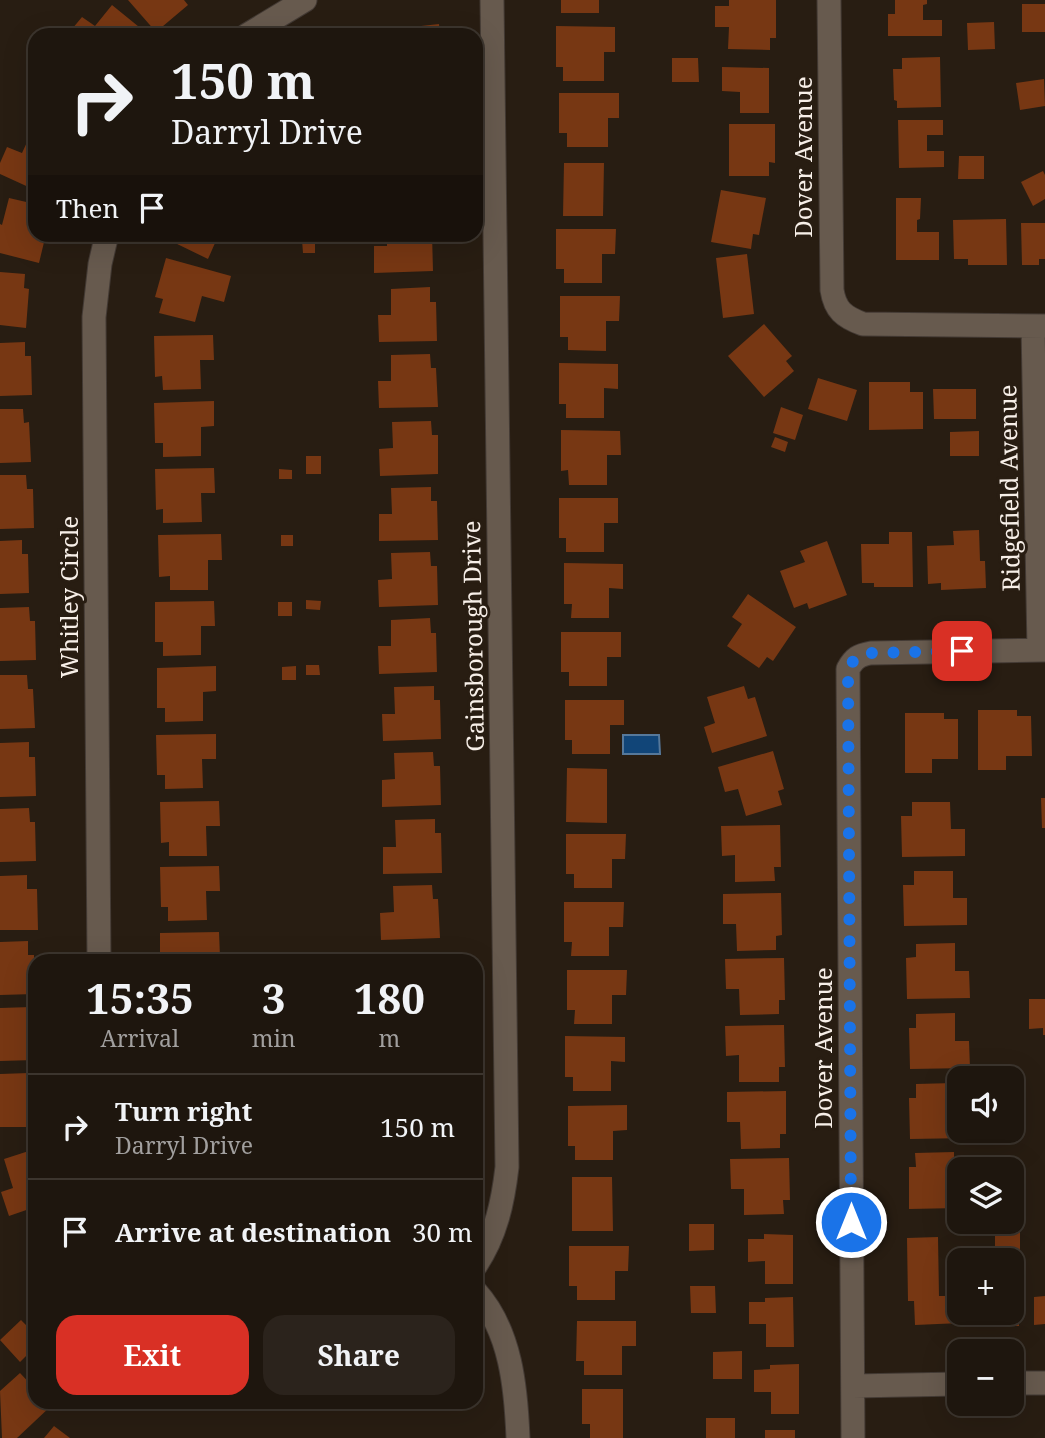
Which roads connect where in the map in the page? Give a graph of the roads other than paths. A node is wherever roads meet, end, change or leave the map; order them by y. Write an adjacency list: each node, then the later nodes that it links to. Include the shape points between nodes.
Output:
1 (305, 0): 4 (street)
2 (492, 0): 9 (street, Gainsborough Drive, via 508,1167 499,1217)
3 (830, 0): 6 (street, Dover Avenue, via 833,303 839,312 863,324)
4 (259, 28)
5 (105, 242): 8 (street, Whitley Circle, via 94,317)
6 (1039, 326): 7 (street, Ridgefield Avenue)
7 (1042, 650): 14 (street, Dover Avenue, via 861,654 848,669)
8 (99, 954)
9 (483, 1253)
10 (483, 1302): 15 (street, via 504,1342 514,1377)
11 (1024, 1383): 12 (street)
12 (1045, 1383)
13 (947, 1384): 14 (street)
14 (853, 1386): 16 (street, Dover Avenue)
15 (518, 1438)
16 (853, 1438)

